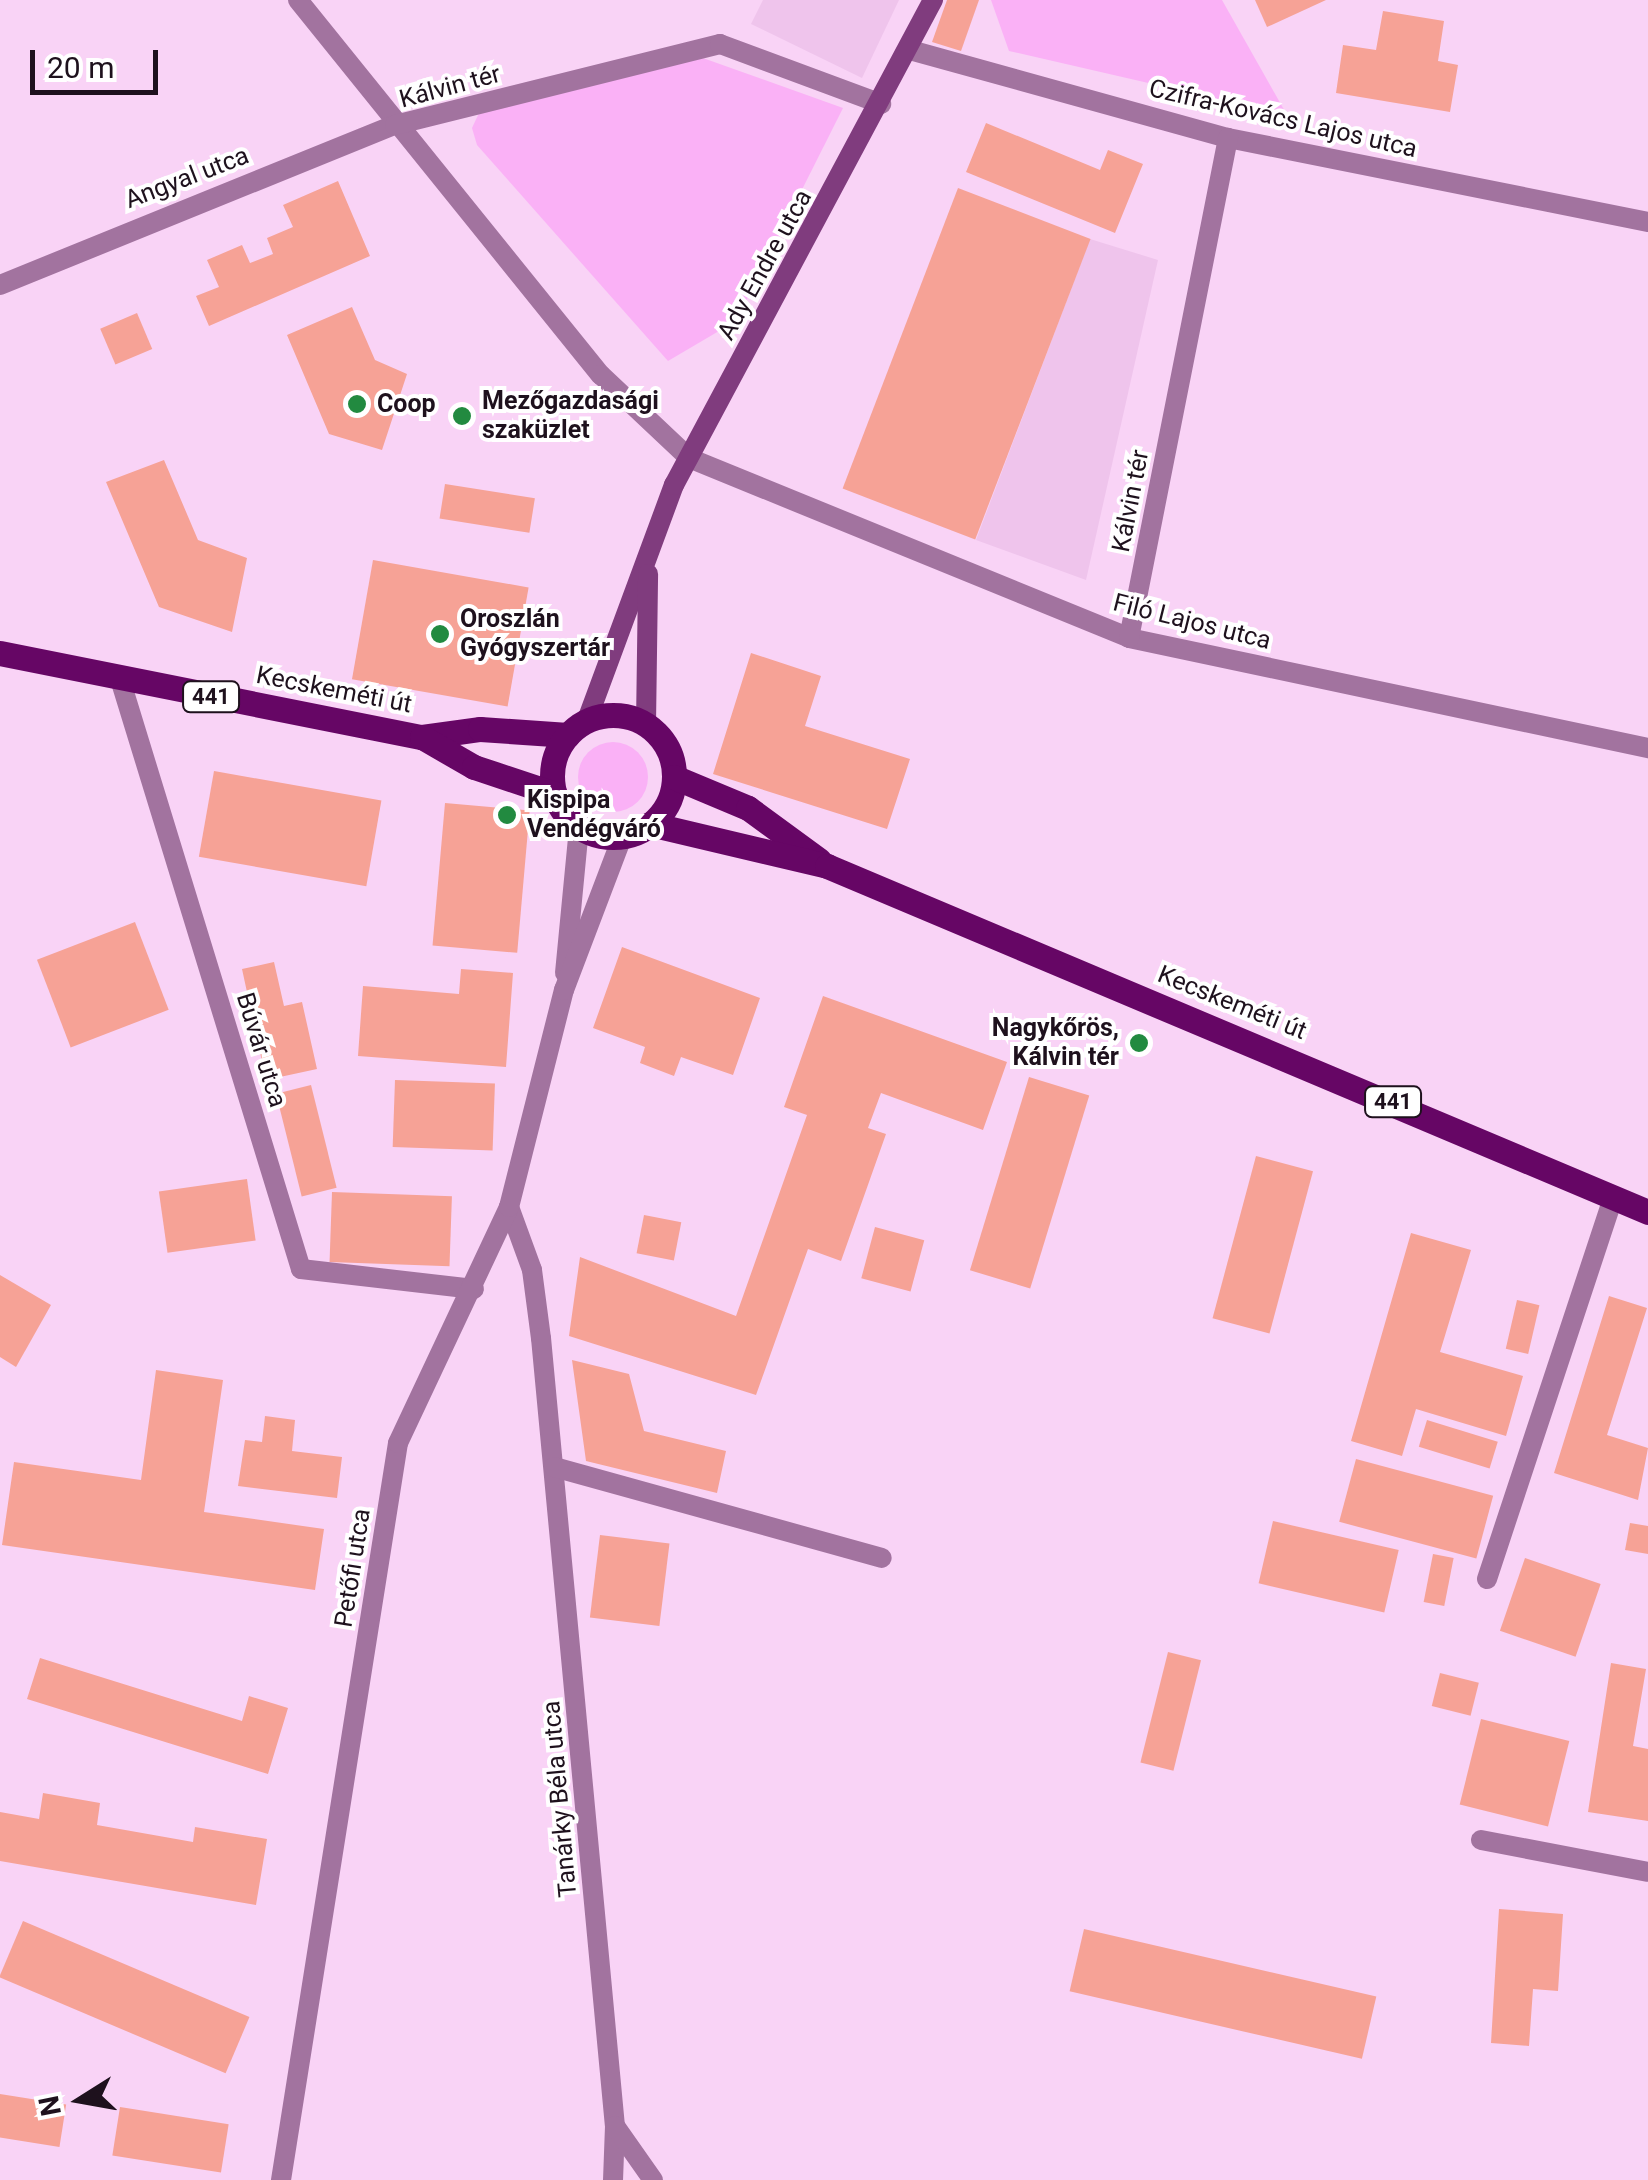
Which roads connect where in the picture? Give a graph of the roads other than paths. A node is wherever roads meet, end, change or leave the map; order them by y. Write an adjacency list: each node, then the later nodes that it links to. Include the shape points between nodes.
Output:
1 (298, 0): 5 (street)
2 (933, 0): 3 (main road, Ady Endre utca)
3 (910, 50): 4 (main road, Ady Endre utca); 6 (street, Czifra-Kovács Lajos utca)
4 (881, 104): 5 (street, Kálvin tér, via 720,44); 9 (main road, Ady Endre utca)
5 (395, 125): 8 (street, Angyal utca); 9 (street, Kálvin tér, via 601,375)
6 (1228, 138): 7 (street, Czifra-Kovács Lajos utca); 11 (street, Kálvin tér)
7 (1648, 222)
8 (0, 285)
9 (689, 458): 10 (main road, Ady Endre utca); 11 (street, Filó Lajos utca)
10 (648, 557): 14 (main road, Ady Endre utca); 15 (main road, Ady Endre utca)
11 (1129, 638): 17 (street, Filó Lajos utca)
12 (0, 653): 13 (main road, Kecskeméti út / 441)
13 (120, 679): 16 (main road, Kecskeméti út / 441); 28 (street, Búvár utca, via 301,1269)
14 (646, 724): 15 (main road, 441, via 618,714); 18 (main road, via 667,747)
15 (578, 727): 16 (main road, Kecskeméti út / 441); 19 (main road, via 556,752)
16 (422, 737): 19 (main road, Kecskeméti út / 441, via 474,767)
17 (1648, 748)
18 (674, 777): 20 (main road); 23 (main road, Kecskeméti út / 441, via 748,808)
19 (554, 794): 21 (main road)
20 (650, 824): 22 (main road); 23 (main road, Kecskeméti út / 441)
21 (579, 827): 22 (main road); 24 (street, Petőfi utca)
22 (622, 837): 24 (street, Petőfi utca)
23 (827, 866): 25 (main road, Kecskeméti út / 441)
24 (564, 990): 26 (street, Petőfi utca)
25 (1614, 1197): 27 (main road, Kecskeméti út / 441); 31 (street)
26 (509, 1207): 28 (street, Petőfi utca); 29 (street, Tanárky Béla utca, via 532,1270)
27 (1648, 1212)
28 (474, 1289): 35 (street, Petőfi utca, via 398,1443)
29 (554, 1467): 30 (street); 34 (street, Tanárky Béla utca)
30 (882, 1558)
31 (1487, 1580)
32 (1481, 1840): 33 (street)
33 (1648, 1872)
34 (616, 2126): 36 (street, Tanárky Béla utca); 37 (street, Tanárky Béla utca)
35 (281, 2180)
36 (613, 2180)
37 (653, 2180)

